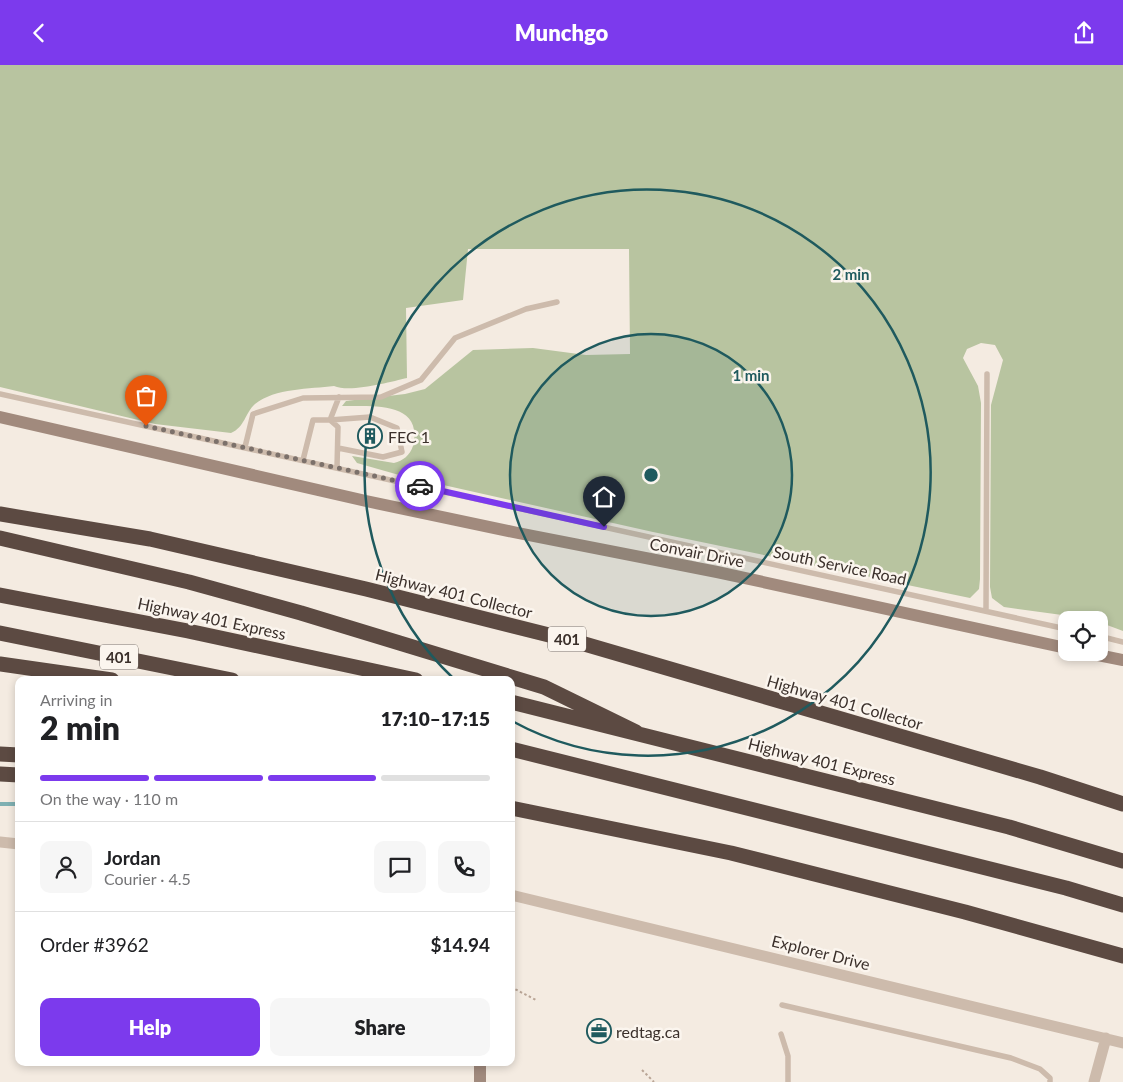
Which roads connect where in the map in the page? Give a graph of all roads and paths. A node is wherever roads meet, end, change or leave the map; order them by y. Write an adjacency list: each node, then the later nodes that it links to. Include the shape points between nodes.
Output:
1 (557, 302): 4 (lane, via 526,309 454,338 421,381 382,397)
2 (987, 373): 14 (lane)
3 (0, 394): 7 (lane, South Service Road)
4 (339, 397): 6 (lane); 7 (lane, via 303,397 253,414)
5 (0, 417): 19 (street, Convair Drive, via 385,505)
6 (330, 420): 8 (lane, via 338,427); 8 (lane, via 370,417 397,428 402,452 383,457); 9 (lane, via 313,420)
7 (245, 447): 9 (lane, South Service Road)
8 (338, 447): 10 (lane)
9 (303, 459): 10 (lane, South Service Road)
10 (338, 467): 14 (lane, South Service Road)
11 (0, 514): 35 (highway, Highway 401 Collector / 401, via 150,539 581,643)
12 (0, 538): 26 (highway, via 189,582)
13 (0, 595): 25 (highway, Highway 401 Express / 401)
14 (986, 610): 15 (lane, South Service Road)
15 (1058, 627)
16 (0, 633): 24 (highway, 401)
17 (1108, 638): 18 (lane)
18 (1123, 642)
19 (1058, 646)
20 (1108, 657): 21 (street)
21 (1123, 660)
22 (0, 664): 23 (highway)
23 (84, 676)
24 (212, 676)
25 (397, 676)
26 (508, 676)
27 (515, 678): 29 (highway, via 544,687)
28 (515, 703): 29 (highway, Highway 401 Express)
29 (636, 732): 39 (highway, Highway 401 Express, via 1009,827)
30 (515, 750): 41 (highway)
31 (0, 754): 32 (highway)
32 (15, 755)
33 (0, 774): 34 (highway)
34 (15, 775)
35 (1123, 804)
36 (515, 809): 42 (highway, via 730,853 965,912)
37 (0, 843): 38 (street)
38 (15, 844)
39 (1123, 861)
40 (515, 896): 47 (street, Explorer Drive)
41 (1123, 905)
42 (1123, 956)
43 (515, 989): 44 (path)
44 (536, 1000)
45 (782, 1005): 54 (lane, via 1011,1058 1040,1069)
46 (781, 1035): 53 (lane, via 788,1056)
47 (1106, 1038): 48 (street, Explorer Drive); 55 (street)
48 (1123, 1043)
49 (480, 1066): 51 (street)
50 (642, 1070): 52 (path)
51 (480, 1082)
52 (654, 1082)
53 (788, 1082)
54 (1050, 1082)
55 (1094, 1082)

